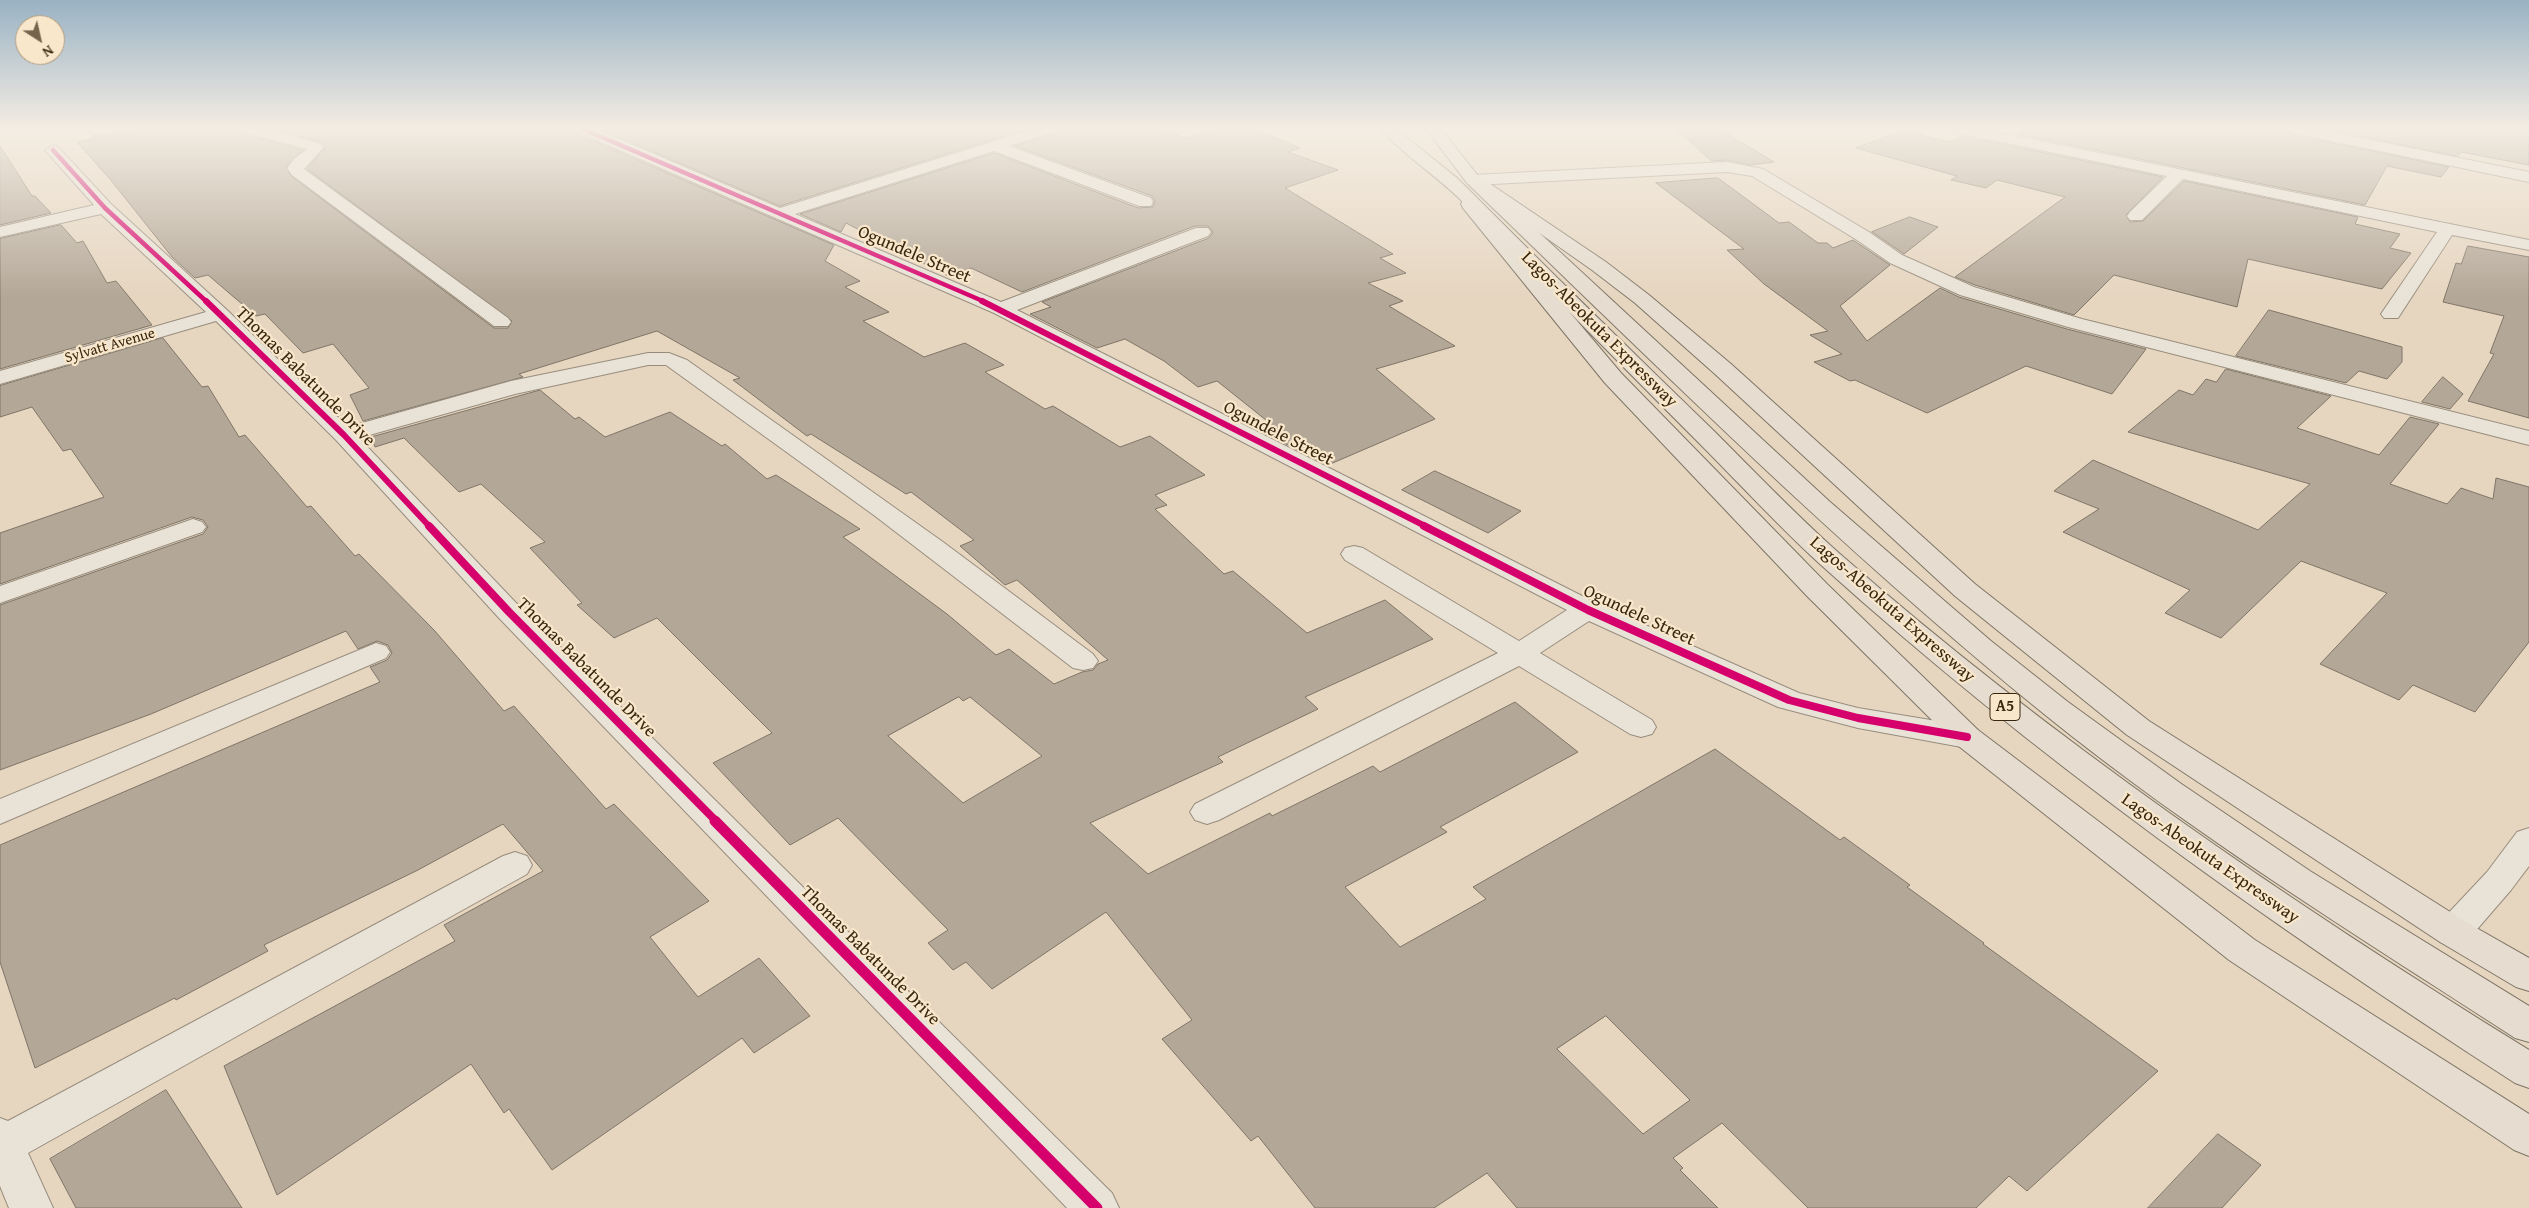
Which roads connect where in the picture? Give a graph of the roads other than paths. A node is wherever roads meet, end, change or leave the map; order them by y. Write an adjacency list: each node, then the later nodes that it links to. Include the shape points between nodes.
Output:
1 (84, 185): 14 (street, Thomas Babatunde Drive)
2 (316, 185): 24 (street)
3 (715, 185): 15 (street, Ogundele Street)
4 (868, 185): 15 (street)
5 (1101, 185): 13 (street)
6 (1466, 185): 36 (main road, via 1613,378 1817,590)
7 (1467, 185): 44 (main road, Lagos-Abeokuta Expressway / A5, via 1827,557 1921,639 2130,804 2256,894)
8 (1468, 185): 43 (main road, Lagos-Abeokuta Expressway / A5, via 1908,585 2057,709 2298,880)
9 (1471, 185): 41 (main road, via 1599,266 1642,300 1723,369 1965,590 2138,728)
10 (1779, 185): 27 (street, via 1896,259 1966,292 2075,323)
11 (2167, 185): 16 (street)
12 (2236, 185): 17 (street)
13 (1146, 202)
14 (104, 208): 18 (street); 22 (street, Thomas Babatunde Drive)
15 (780, 213): 21 (street, Ogundele Street)
16 (2136, 216)
17 (2448, 228): 20 (street); 23 (street)
18 (0, 232)
19 (1202, 232): 21 (street)
20 (2529, 245)
21 (1001, 309): 31 (street, Ogundele Street)
22 (220, 314): 25 (street, Sylvatt Avenue); 26 (street, Thomas Babatunde Drive)
23 (2391, 314)
24 (502, 322)
25 (0, 378)
26 (344, 435): 34 (street, via 511,388 648,359 669,359 826,468); 48 (street, Thomas Babatunde Drive, via 510,612)
27 (2529, 438)
28 (193, 527): 30 (street)
29 (1354, 554): 33 (street)
30 (0, 594)
31 (1588, 610): 33 (street); 36 (street, Ogundele Street, via 1789,700 1858,718)
32 (376, 652): 37 (street)
33 (1520, 654): 35 (street); 38 (street)
34 (1083, 661)
35 (1641, 727)
36 (1967, 737): 45 (main road, via 2242,950)
37 (0, 812)
38 (1207, 812)
39 (2529, 841): 41 (street, via 2499,881)
40 (515, 865): 46 (street)
41 (2453, 932): 42 (main road)
42 (2529, 976)
43 (2529, 1026)
44 (2529, 1071)
45 (2529, 1137)
46 (1, 1141): 47 (street)
47 (31, 1208)
48 (1097, 1208)

